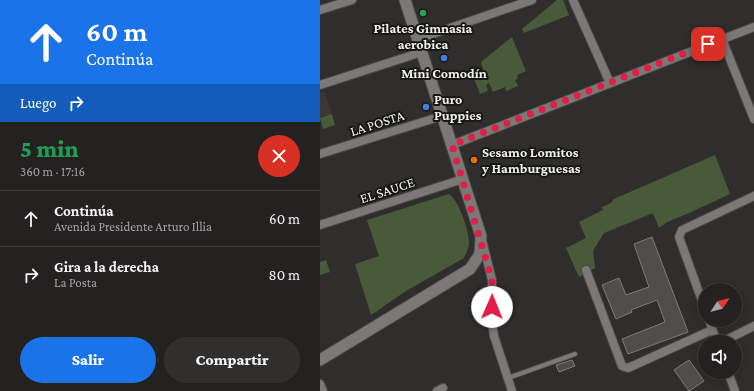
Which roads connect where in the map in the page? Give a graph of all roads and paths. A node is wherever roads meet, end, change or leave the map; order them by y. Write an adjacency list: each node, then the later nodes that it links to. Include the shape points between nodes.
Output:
1 (352, 0): 5 (street)
2 (405, 0): 7 (main road)
3 (532, 0): 7 (street)
4 (573, 0): 10 (street)
5 (320, 10)
6 (754, 27): 8 (street)
7 (418, 39): 9 (main road)
8 (722, 39): 10 (street); 13 (street)
9 (422, 52): 11 (street); 12 (main road)
10 (610, 83): 14 (street)
11 (320, 85)
12 (442, 116): 14 (main road); 15 (street, LA POSTA)
13 (754, 119)
14 (452, 145): 16 (main road)
15 (320, 154)
16 (463, 179): 18 (street, EL SAUCE); 19 (main road)
17 (754, 196): 21 (street, via 682,230 679,237)
18 (320, 225)
19 (481, 236): 28 (main road, via 480,254 470,269); 29 (street, via 492,280 494,336)
20 (586, 270): 24 (street, via 622,366 628,368)
21 (698, 290)
22 (754, 326): 26 (street)
23 (711, 327): 24 (street)
24 (712, 330): 25 (street)
25 (714, 335)
26 (736, 335)
27 (576, 354): 29 (lane)
28 (320, 360)
29 (508, 378): 33 (street)
30 (731, 379): 34 (street)
31 (320, 384): 32 (street)
32 (323, 391)
33 (512, 391)
34 (735, 391)

